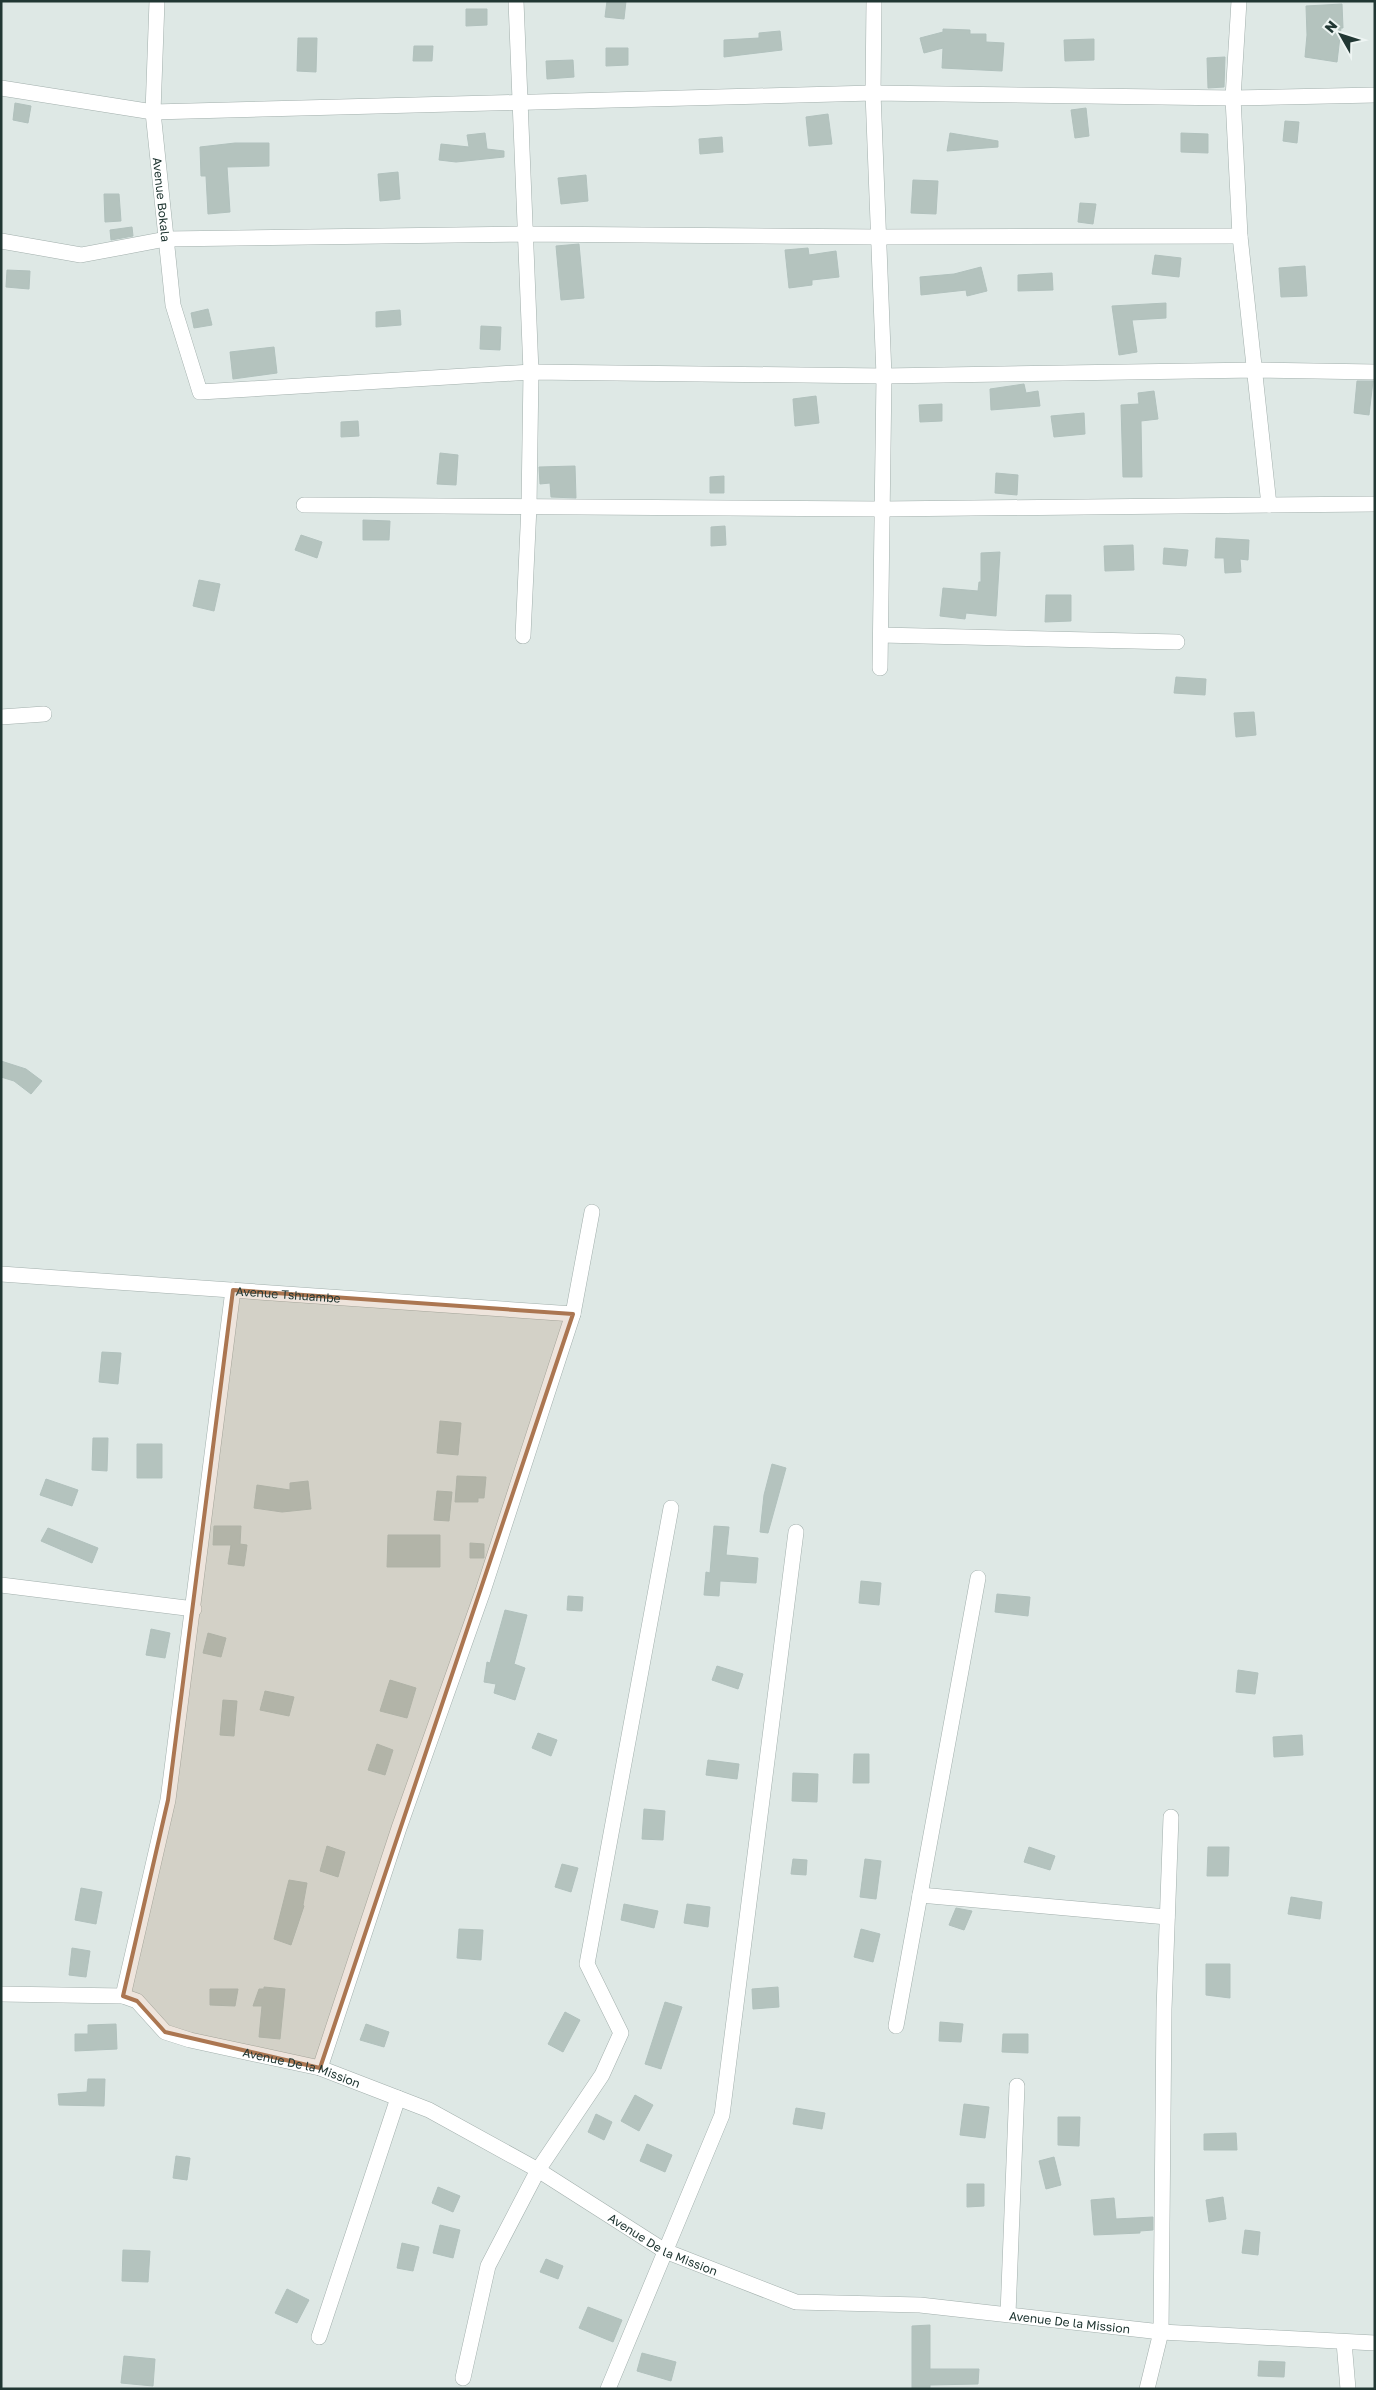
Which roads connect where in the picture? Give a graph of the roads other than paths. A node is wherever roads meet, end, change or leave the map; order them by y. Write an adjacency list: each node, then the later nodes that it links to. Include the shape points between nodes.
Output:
1 (157, 1): 10 (street, Avenue Bokala)
2 (516, 1): 9 (street)
3 (874, 1): 6 (street)
4 (1239, 1): 8 (street)
5 (1, 88): 10 (street)
6 (873, 93): 8 (street); 9 (street); 13 (street)
7 (1375, 95): 8 (street)
8 (1232, 98): 12 (street)
9 (520, 102): 10 (street); 11 (street)
10 (153, 112): 14 (street, Avenue Bokala)
11 (525, 234): 13 (street); 14 (street); 17 (street)
12 (1240, 236): 13 (street); 16 (street)
13 (877, 237): 19 (street)
14 (166, 239): 15 (street, via 81,255); 17 (street, Avenue Bokala, via 173,305 200,392)
15 (1, 241)
16 (1256, 370): 18 (street); 19 (street); 22 (street)
17 (531, 372): 19 (street); 23 (street)
18 (1375, 372)
19 (884, 376): 24 (street)
20 (1375, 504): 22 (street)
21 (304, 505): 23 (street)
22 (1269, 505): 24 (street)
23 (529, 506): 24 (street); 26 (street)
24 (882, 509): 25 (street)
25 (881, 635): 27 (street); 28 (street)
26 (522, 636)
27 (1177, 642)
28 (880, 668)
29 (44, 714): 30 (street)
30 (1, 717)
31 (592, 1212): 34 (street)
32 (1, 1274): 33 (street, Avenue Tshuambe)
33 (233, 1290): 34 (street, Avenue Tshuambe); 39 (street)
34 (573, 1314): 46 (street)
35 (671, 1508): 49 (street, via 587,1964 621,2033 602,2075)
36 (796, 1532): 50 (street, via 722,2116)
37 (978, 1578): 41 (street)
38 (1, 1586): 39 (street)
39 (194, 1609): 44 (street, via 168,1800)
40 (1171, 1818): 42 (street)
41 (920, 1895): 42 (street); 45 (street)
42 (1167, 1917): 52 (street)
43 (1, 1994): 44 (street, Avenue De la Mission)
44 (123, 1996): 46 (street, Avenue De la Mission, via 137,2001 165,2032)
45 (896, 2026)
46 (320, 2068): 48 (street, Avenue De la Mission)
47 (1017, 2086): 51 (street)
48 (398, 2098): 49 (street, Avenue De la Mission, via 428,2110); 53 (street)
49 (538, 2170): 50 (street, Avenue De la Mission); 56 (street, via 488,2266)
50 (666, 2251): 51 (street, Avenue De la Mission, via 796,2302 920,2304); 57 (street)
51 (1008, 2314): 52 (street, Avenue De la Mission)
52 (1161, 2332): 54 (street, Avenue De la Mission); 58 (street)
53 (319, 2337)
54 (1344, 2342): 55 (street, Avenue De la Mission); 59 (street)
55 (1375, 2343)
56 (463, 2378)
57 (608, 2389)
58 (1147, 2389)
59 (1348, 2389)

